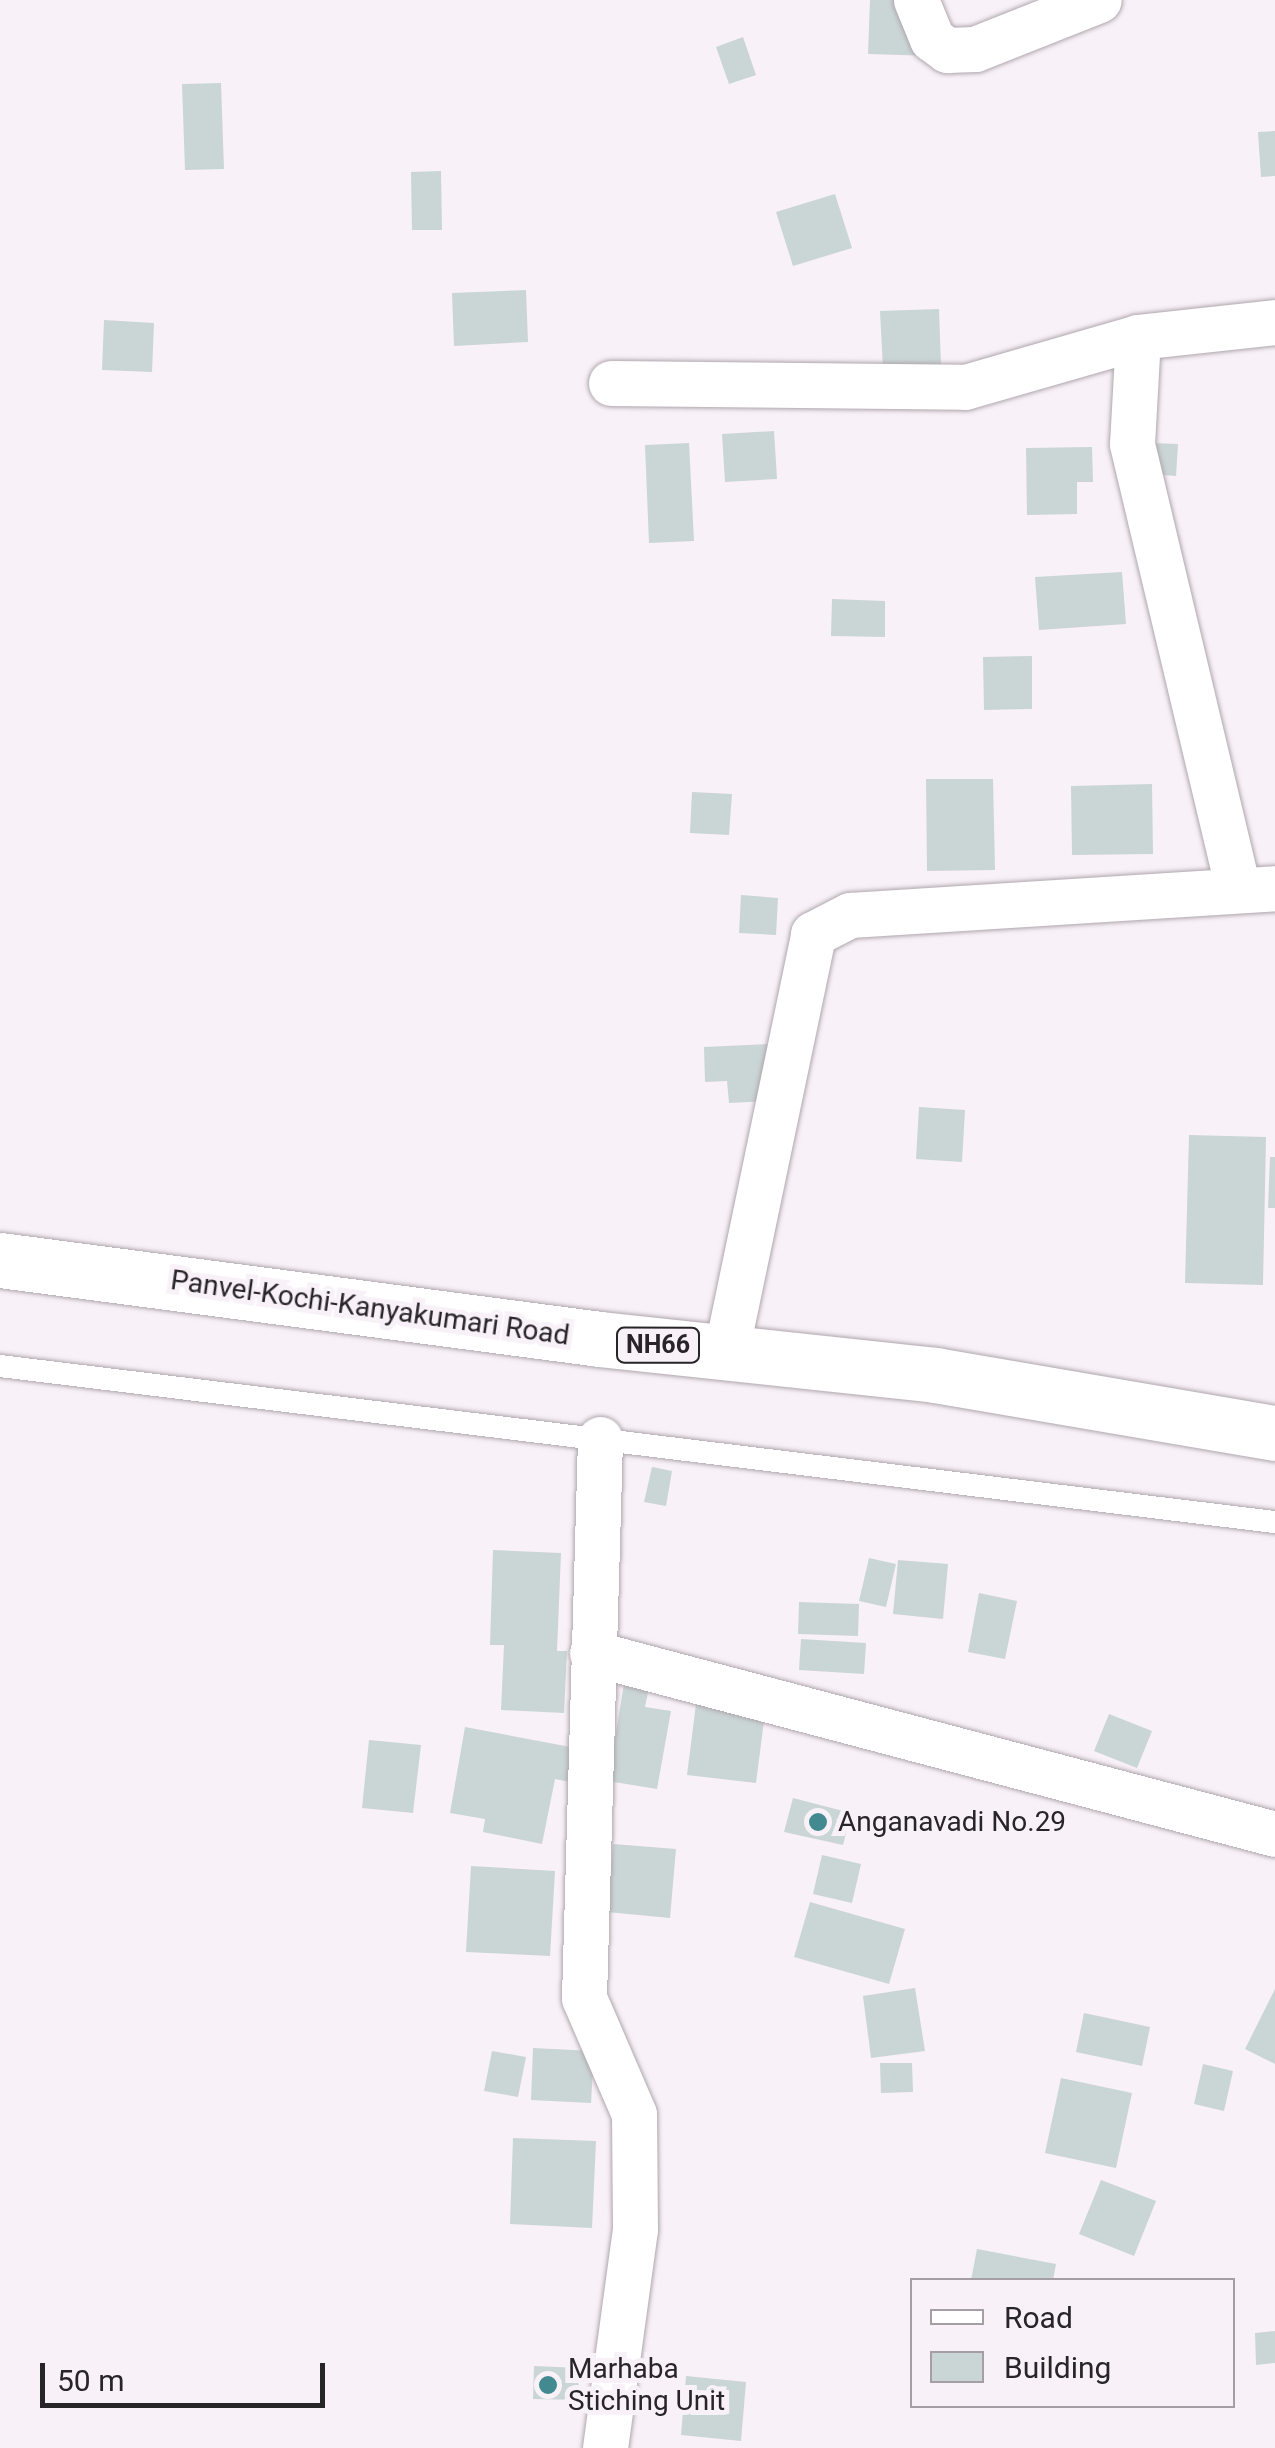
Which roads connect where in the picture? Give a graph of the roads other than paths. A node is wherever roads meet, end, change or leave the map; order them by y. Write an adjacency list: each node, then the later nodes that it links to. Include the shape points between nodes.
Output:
1 (916, 0): 2 (street, via 932,38 946,50 975,48)
2 (1098, 0)
3 (1275, 322): 4 (street)
4 (1138, 338): 5 (street, via 965,387); 6 (street, via 1132,444)
5 (611, 384)
6 (1257, 888): 8 (street, via 850,915 812,934)
7 (20, 1262): 8 (highway, Panvel-Kochi-Kanyakumari Road / NH66)
8 (726, 1352): 10 (highway, Panvel-Kochi-Kanyakumari Road / NH66, via 935,1375)
9 (0, 1366): 11 (lane)
10 (1275, 1433)
11 (600, 1440): 12 (lane); 13 (street)
12 (1275, 1522)
13 (592, 1653): 14 (street); 15 (street, via 584,1998 634,2114 635,2229)
14 (1275, 1834)
15 (605, 2448)

